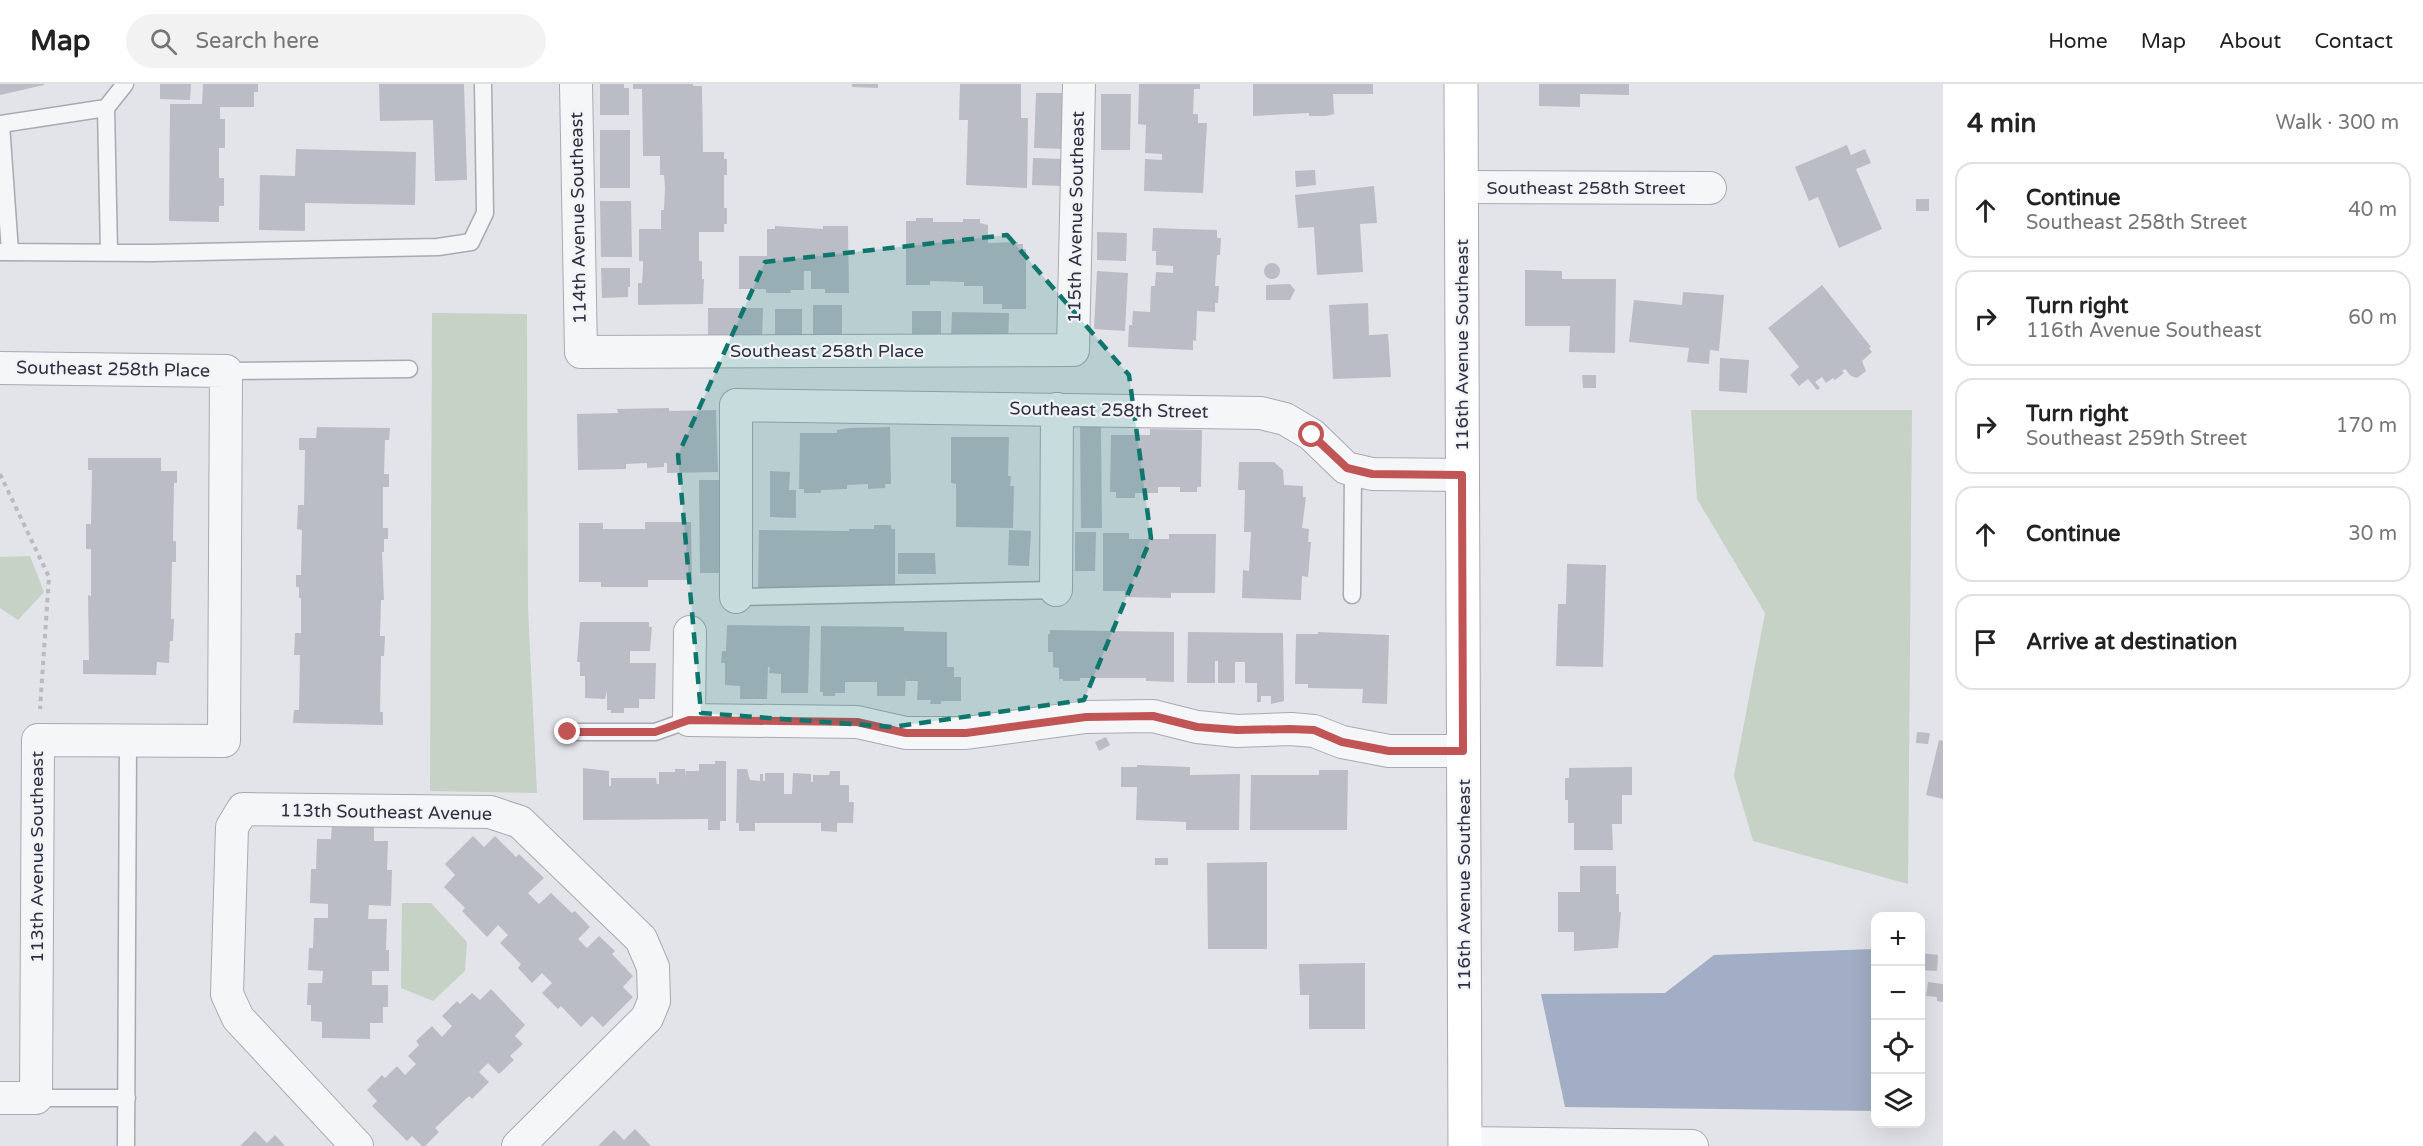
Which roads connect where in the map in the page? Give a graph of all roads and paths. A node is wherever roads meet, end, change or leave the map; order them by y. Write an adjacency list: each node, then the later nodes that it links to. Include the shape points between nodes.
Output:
1 (125, 84): 6 (lane)
2 (483, 84): 10 (lane, via 485,213 471,242 438,247)
3 (576, 84): 12 (street, 114th Avenue Southeast)
4 (1079, 84): 11 (street, 115th Avenue Southeast)
5 (1461, 84): 7 (main road, 116th Avenue Southeast)
6 (106, 108): 9 (lane, via 1,124); 10 (lane)
7 (1461, 188): 8 (street, Southeast 258th Street); 19 (main road, 116th Avenue Southeast)
8 (1710, 188)
9 (5, 252): 10 (lane)
10 (109, 252)
11 (1073, 350): 12 (street, Southeast 258th Place)
12 (581, 352)
13 (0, 368): 15 (street, Southeast 258th Place)
14 (409, 369): 15 (lane)
15 (226, 371): 27 (street, 113th Avenue Southeast, via 224,741)
16 (1057, 409): 17 (street, Southeast 258th Street, via 1261,413 1285,419 1312,435 1347,468); 20 (street); 22 (street, Southeast 258th Street, via 736,405)
17 (1353, 469): 19 (street, Southeast 258th Street, via 1372,474); 21 (lane)
18 (0, 474): 26 (path, via 49,577)
19 (1462, 475): 28 (main road, 116th Avenue Southeast)
20 (1056, 590): 22 (lane)
21 (1352, 595)
22 (736, 597)
23 (690, 632): 24 (street)
24 (689, 720): 25 (lane, via 655,732); 28 (street, via 857,722 906,733 966,733 1086,717 1153,716 1197,727 1314,730 1342,742 1389,751)
25 (568, 732)
26 (38, 740): 27 (street, 113th Avenue Southeast); 30 (street, 113th Avenue Southeast)
27 (128, 741): 31 (lane)
28 (1463, 751): 32 (main road, 116th Avenue Southeast)
29 (0, 1098): 30 (street)
30 (36, 1098): 31 (lane)
31 (127, 1098): 33 (lane)
32 (1465, 1144): 36 (street)
33 (126, 1146)
34 (357, 1146): 35 (street, 113th Southeast Avenue, via 238,1018 227,994 232,826 243,809 500,815 520,822 641,939 653,967 654,1001 647,1018)
35 (518, 1146)
36 (1692, 1146)

